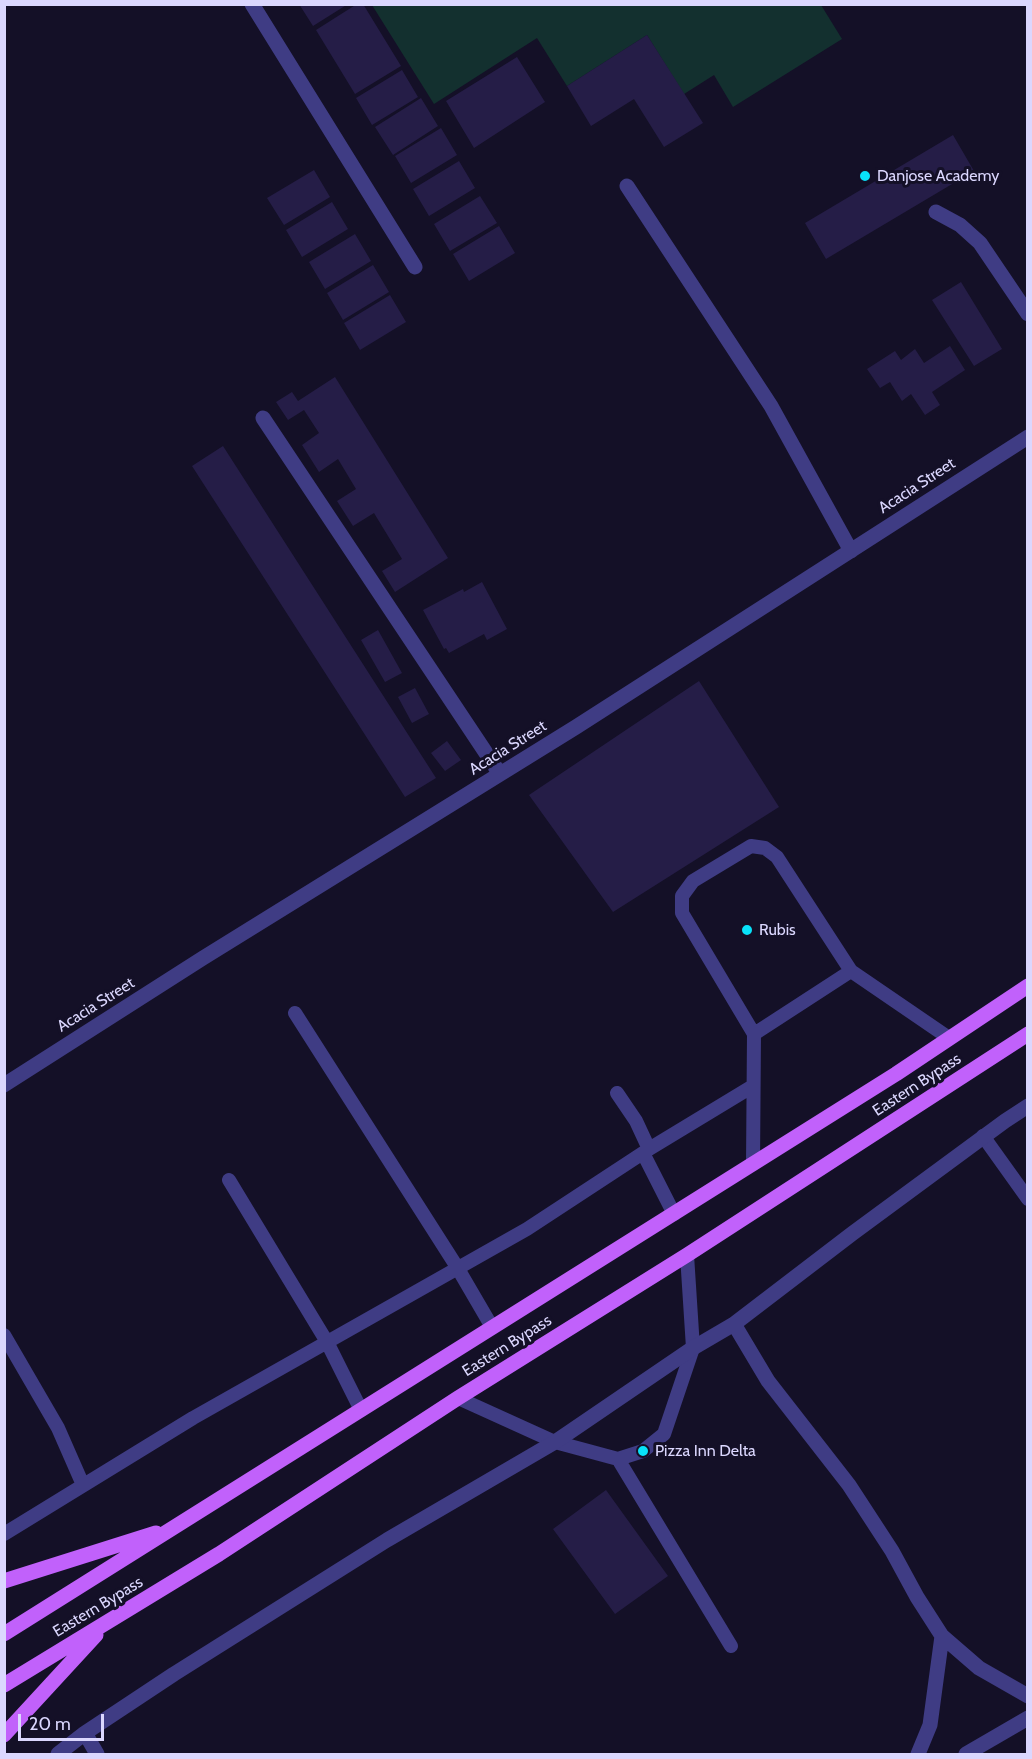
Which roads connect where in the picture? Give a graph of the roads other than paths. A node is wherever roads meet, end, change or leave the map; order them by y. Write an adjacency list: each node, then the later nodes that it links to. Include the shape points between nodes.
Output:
1 (252, 4): 4 (street)
2 (627, 186): 8 (street, via 771,406)
3 (936, 212): 5 (street, via 960,225 980,243)
4 (415, 267)
5 (1028, 314)
6 (263, 418): 9 (street)
7 (1028, 437): 8 (street, Acacia Street)
8 (851, 551): 9 (street, Acacia Street)
9 (500, 774): 16 (street, Acacia Street)
10 (851, 971): 13 (lane); 13 (lane, via 777,857 765,848 751,846 693,881 682,896 682,913); 15 (lane)
11 (1028, 986): 15 (main road, Eastern Bypass)
12 (295, 1013): 27 (lane)
13 (754, 1034): 17 (lane)
14 (1028, 1034): 26 (main road, Eastern Bypass)
15 (950, 1038): 22 (main road, Eastern Bypass)
16 (4, 1084)
17 (753, 1086): 21 (lane); 22 (lane)
18 (617, 1093): 21 (lane, via 636,1121)
19 (1028, 1106): 20 (street)
20 (983, 1136): 24 (lane); 28 (street)
21 (646, 1151): 25 (lane); 27 (lane, via 527,1229)
22 (753, 1164): 25 (main road, Eastern Bypass)
23 (229, 1180): 31 (lane)
24 (1028, 1199)
25 (674, 1214): 29 (main road, Eastern Bypass)
26 (687, 1255): 32 (lane); 33 (main road, Eastern Bypass)
27 (458, 1267): 29 (lane); 31 (lane)
28 (734, 1324): 32 (street); 43 (street, via 768,1381 849,1485)
29 (492, 1328): 34 (main road, Eastern Bypass)
30 (4, 1335): 37 (lane, via 58,1428)
31 (327, 1342): 34 (lane); 37 (lane)
32 (693, 1348): 35 (street); 36 (lane, via 664,1434 643,1451)
33 (458, 1398): 35 (lane); 41 (main road, Eastern Bypass, via 219,1554)
34 (361, 1410): 38 (main road, Eastern Bypass)
35 (555, 1442): 36 (lane); 48 (street, via 387,1540)
36 (618, 1459): 44 (lane)
37 (83, 1485): 39 (lane)
38 (178, 1526): 40 (main road); 42 (main road, Eastern Bypass)
39 (4, 1534)
40 (4, 1581)
41 (108, 1621): 45 (main road, Eastern Bypass); 49 (main road)
42 (4, 1634)
43 (942, 1636): 46 (street, via 979,1668); 52 (street, via 930,1725)
44 (731, 1646)
45 (4, 1685)
46 (1028, 1696)
47 (1028, 1718): 53 (street)
48 (85, 1732): 50 (street); 51 (street)
49 (4, 1735)
50 (58, 1755)
51 (97, 1755)
52 (918, 1755)
53 (966, 1755)

